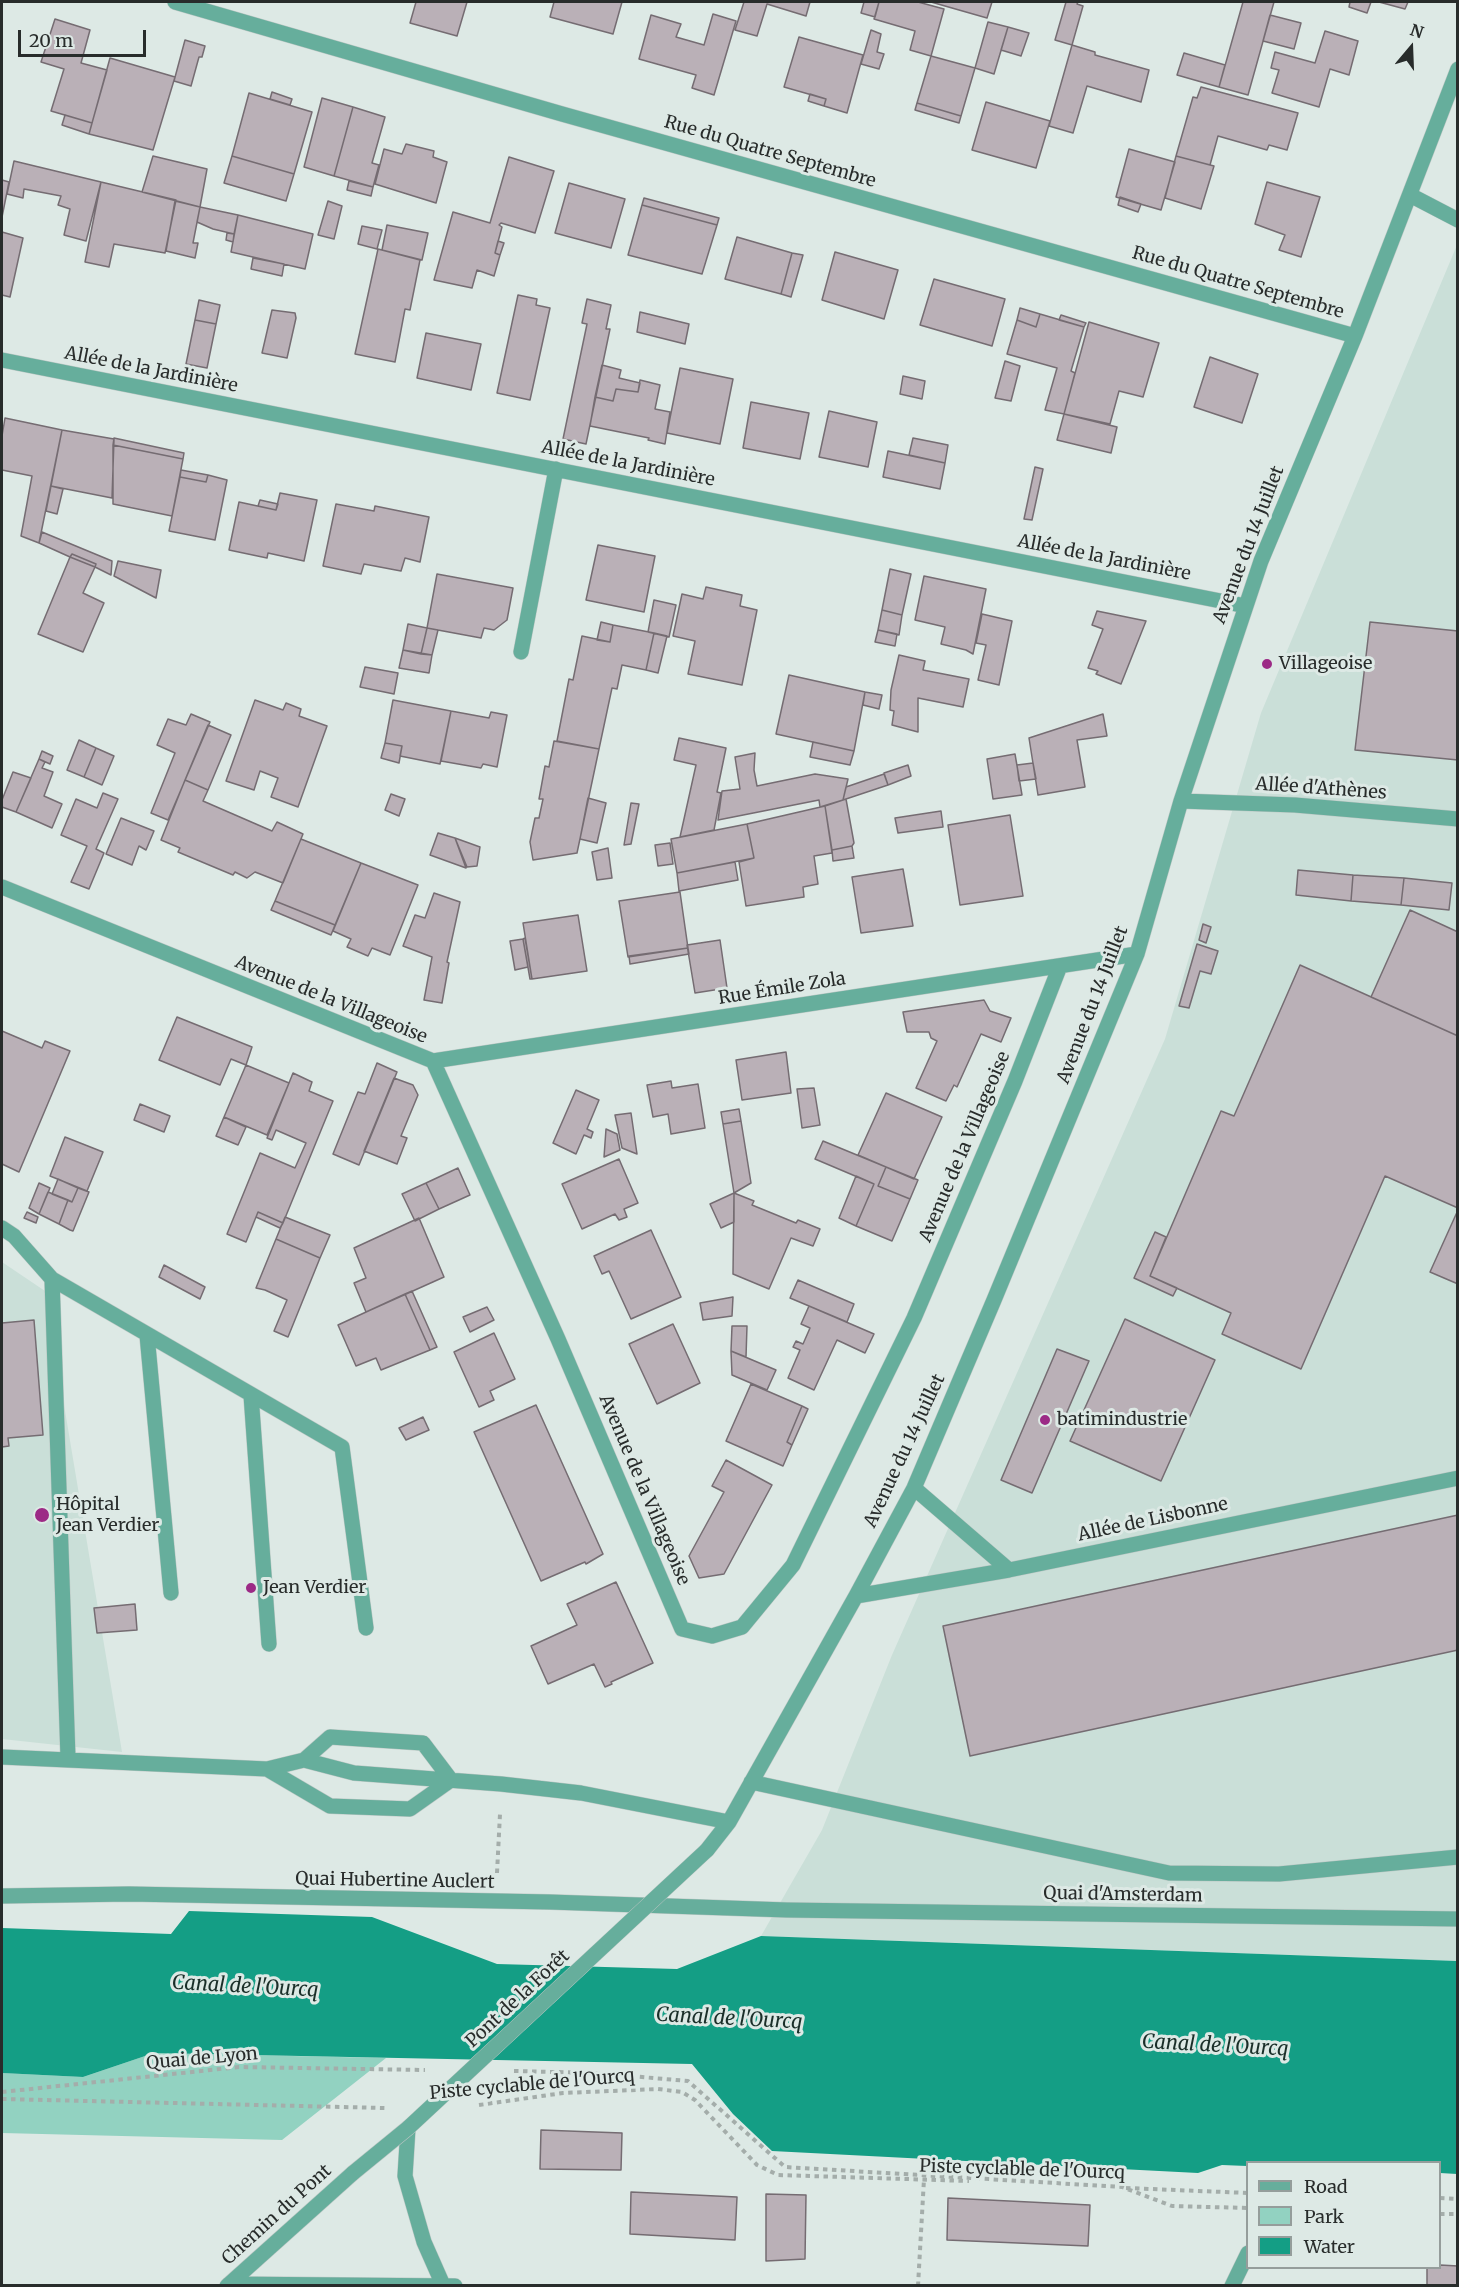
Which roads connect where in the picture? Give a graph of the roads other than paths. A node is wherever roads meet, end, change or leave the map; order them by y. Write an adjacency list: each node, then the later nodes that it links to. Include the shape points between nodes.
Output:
1 (175, 2): 5 (street, Rue du Quatre Septembre)
2 (1458, 69): 3 (street, Avenue du 14 Juillet)
3 (1410, 195): 4 (street); 5 (street, Avenue du 14 Juillet)
4 (1458, 220)
5 (1355, 336): 8 (street, Avenue du 14 Juillet)
6 (2, 360): 7 (street, Allée de la Jardinière)
7 (556, 469): 8 (street, Allée de la Jardinière); 9 (street)
8 (1246, 606): 10 (street, Avenue du 14 Juillet)
9 (521, 652)
10 (1181, 801): 11 (street, Allée d'Athènes, via 1295,805); 13 (street, Avenue du 14 Juillet)
11 (1458, 819)
12 (2, 887): 15 (street, Avenue de la Villageoise)
13 (1137, 954): 14 (street, Rue Émile Zola); 21 (street, Avenue du 14 Juillet)
14 (1060, 966): 15 (street, Rue Émile Zola); 15 (street, Avenue de la Villageoise, via 1016,1081 914,1318 793,1565 742,1627 712,1636 682,1629 558,1339)
15 (432, 1061)
16 (2, 1228): 17 (street, via 14,1236)
17 (51, 1280): 18 (street); 28 (street)
18 (147, 1335): 19 (street); 23 (street)
19 (251, 1395): 25 (street, via 342,1447); 26 (street)
20 (1458, 1478): 22 (street, Allée de Lisbonne)
21 (914, 1488): 22 (street); 24 (street, Avenue du 14 Juillet)
22 (1009, 1570): 24 (street, Allée de Lisbonne)
23 (171, 1593)
24 (856, 1596): 32 (street, Avenue du 14 Juillet)
25 (366, 1628)
26 (269, 1644)
27 (2, 1756): 28 (street)
28 (68, 1758): 30 (street)
29 (304, 1760): 30 (street); 31 (street, via 354,1773); 31 (street, via 330,1737 423,1743)
30 (267, 1769): 31 (street, via 330,1806 410,1809)
31 (451, 1780): 33 (street, via 581,1793)
32 (751, 1782): 33 (street, Avenue du 14 Juillet); 35 (street, via 1169,1873 1279,1874)
33 (729, 1821): 34 (street, Avenue du 14 Juillet)
34 (707, 1850): 39 (street, Pont de la Forêt, bridge)
35 (1458, 1857)
36 (2, 1896): 37 (street, Quai Hubertine Auclert, via 129,1894)
37 (787, 1910): 38 (street, Quai d'Amsterdam)
38 (1458, 1918)
39 (408, 2128): 40 (street, Pont de la Forêt, bridge); 43 (street, via 405,2176 424,2242)
40 (353, 2173): 42 (street, Chemin du Pont)
41 (1246, 2257): 45 (street)
42 (228, 2285): 43 (street)
43 (443, 2285): 44 (street)
44 (455, 2286)
45 (1232, 2286)

